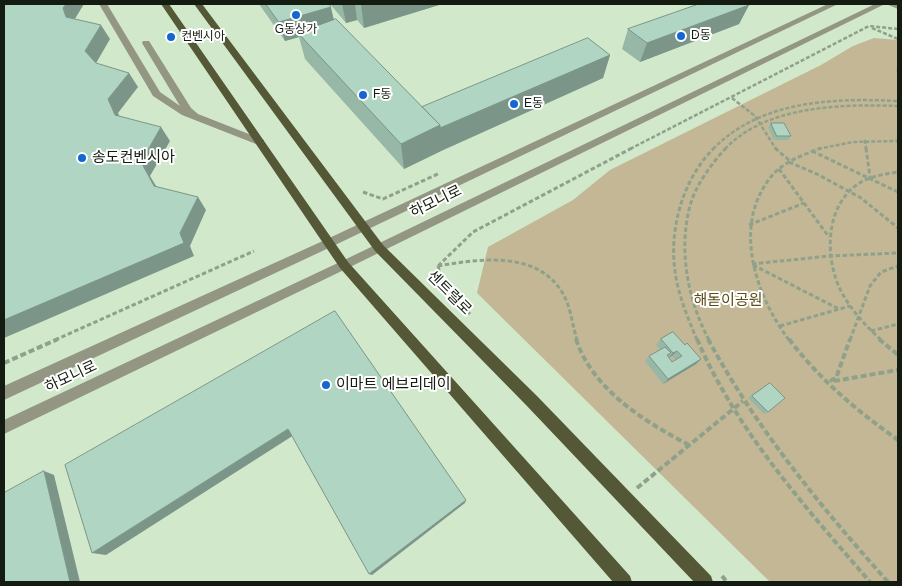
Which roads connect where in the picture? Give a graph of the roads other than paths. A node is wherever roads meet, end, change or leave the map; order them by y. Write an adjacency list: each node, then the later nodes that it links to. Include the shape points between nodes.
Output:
1 (103, 4): 9 (street)
2 (165, 4): 12 (main road)
3 (198, 4): 13 (main road, 센트럴로)
4 (834, 4): 13 (street, 하모니로)
5 (881, 4): 15 (street, 하모니로)
6 (890, 4): 7 (street)
7 (898, 8)
8 (146, 43): 11 (street, via 188,110)
9 (156, 94): 10 (street); 11 (street)
10 (174, 117)
11 (200, 119): 12 (street)
12 (260, 142): 14 (main road)
13 (364, 227): 14 (street, 하모니로); 15 (main road, 센트럴로)
14 (329, 244): 16 (main road); 17 (street, 하모니로)
15 (379, 248): 16 (street, 하모니로); 20 (main road, 센트럴로, via 532,401)
16 (344, 265): 18 (street, 하모니로); 19 (main road)
17 (4, 393)
18 (4, 427)
19 (624, 582)
20 (705, 582)

